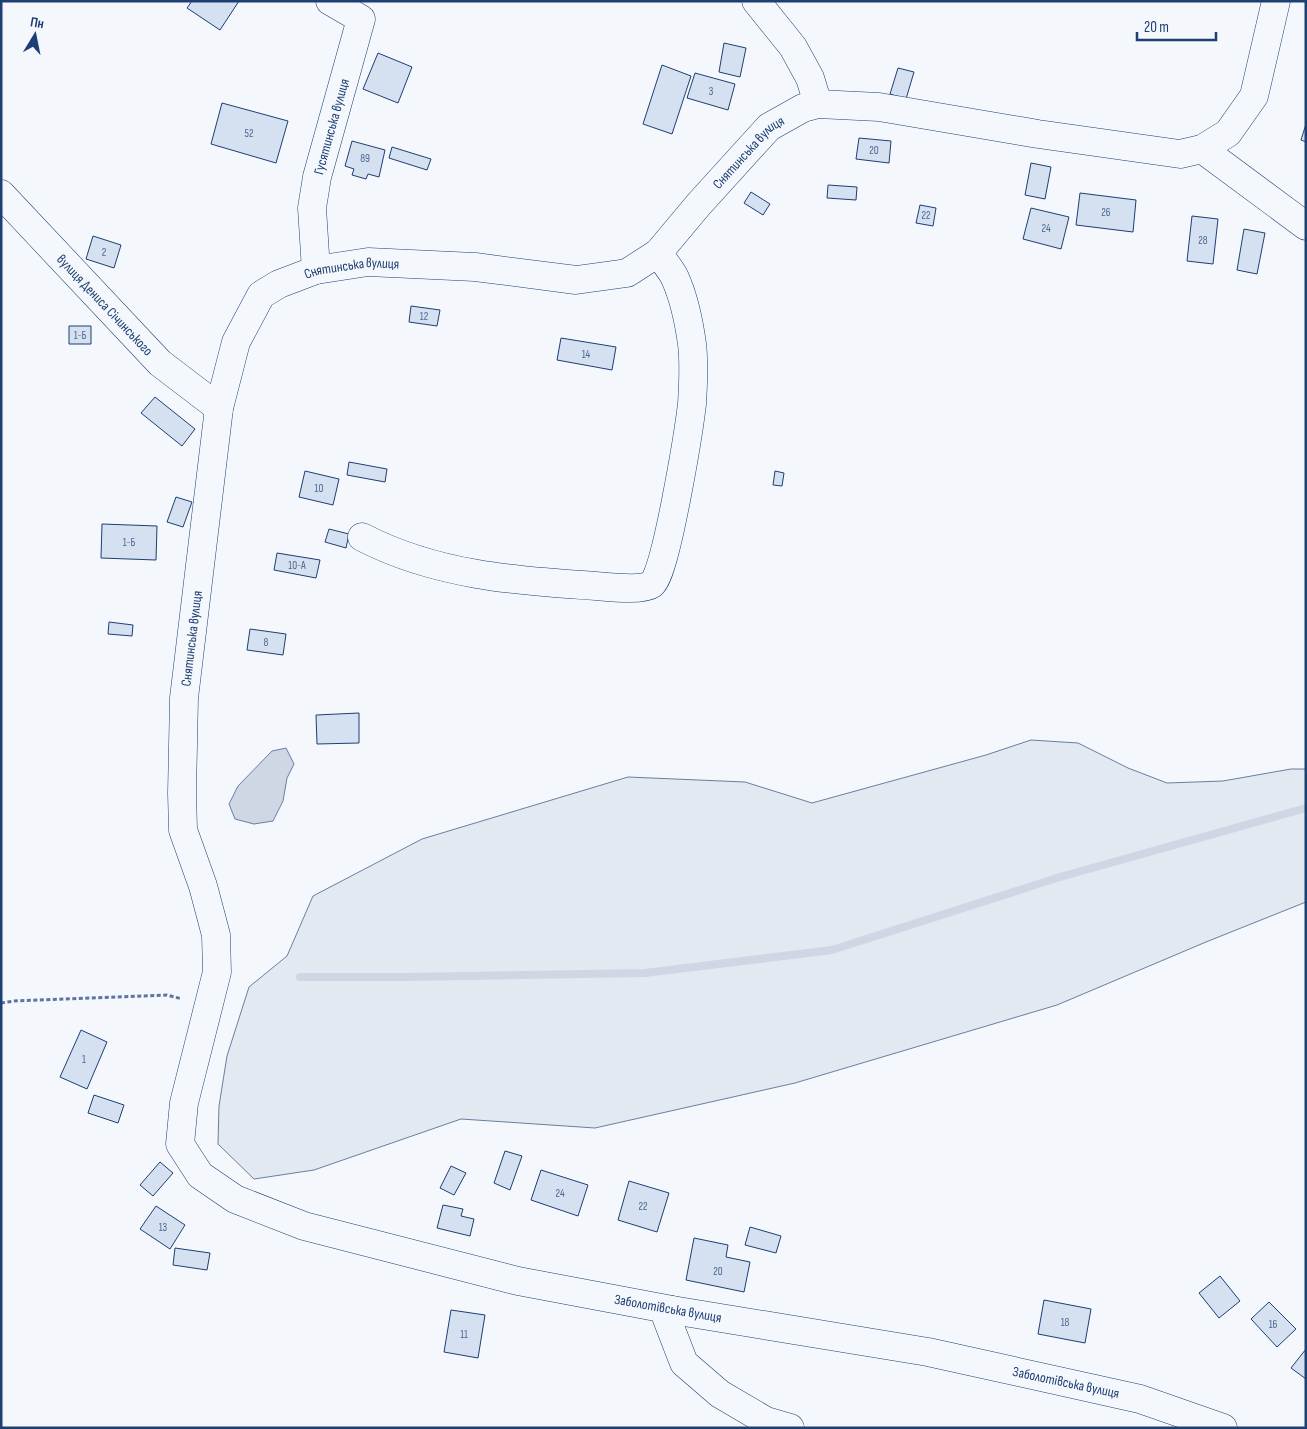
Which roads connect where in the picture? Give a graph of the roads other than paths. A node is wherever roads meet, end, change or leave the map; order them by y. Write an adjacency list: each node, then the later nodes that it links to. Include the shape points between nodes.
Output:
1 (330, 1): 4 (street, Гусятинська вулиця)
2 (756, 1): 5 (street, via 793,47 810,78)
3 (1276, 1): 6 (street, Снятинська вулиця, via 1254,96 1228,133)
4 (365, 10): 10 (street, Гусятинська вулиця, via 317,177 312,208)
5 (818, 104): 6 (street, Снятинська вулиця, via 879,107 1180,154); 9 (street, Снятинська вулиця, via 803,108 769,127)
6 (1202, 150): 8 (street)
7 (1, 194): 11 (street, вулиця Дениса Січинського, via 160,363)
8 (1306, 226)
9 (658, 253): 10 (street, Снятинська вулиця, via 626,273 576,280 475,267 368,262); 12 (street, via 675,277 685,306 692,345 692,403 667,547 651,585 630,588 467,573 387,550)
10 (316, 270): 11 (street, Снятинська вулиця, via 279,284 261,295 236,342)
11 (218, 408): 13 (street, Снятинська вулиця, via 183,717 183,830 216,936 217,972)
12 (362, 537)
13 (184, 1103): 14 (street, Заболотівська вулиця, via 180,1144 200,1175 235,1199 304,1226 518,1281)
14 (672, 1310): 15 (street, via 666,1319 684,1363 720,1394 766,1421); 16 (street, Заболотівська вулиця, via 928,1352 1140,1399)
15 (790, 1428)
16 (1223, 1428)

